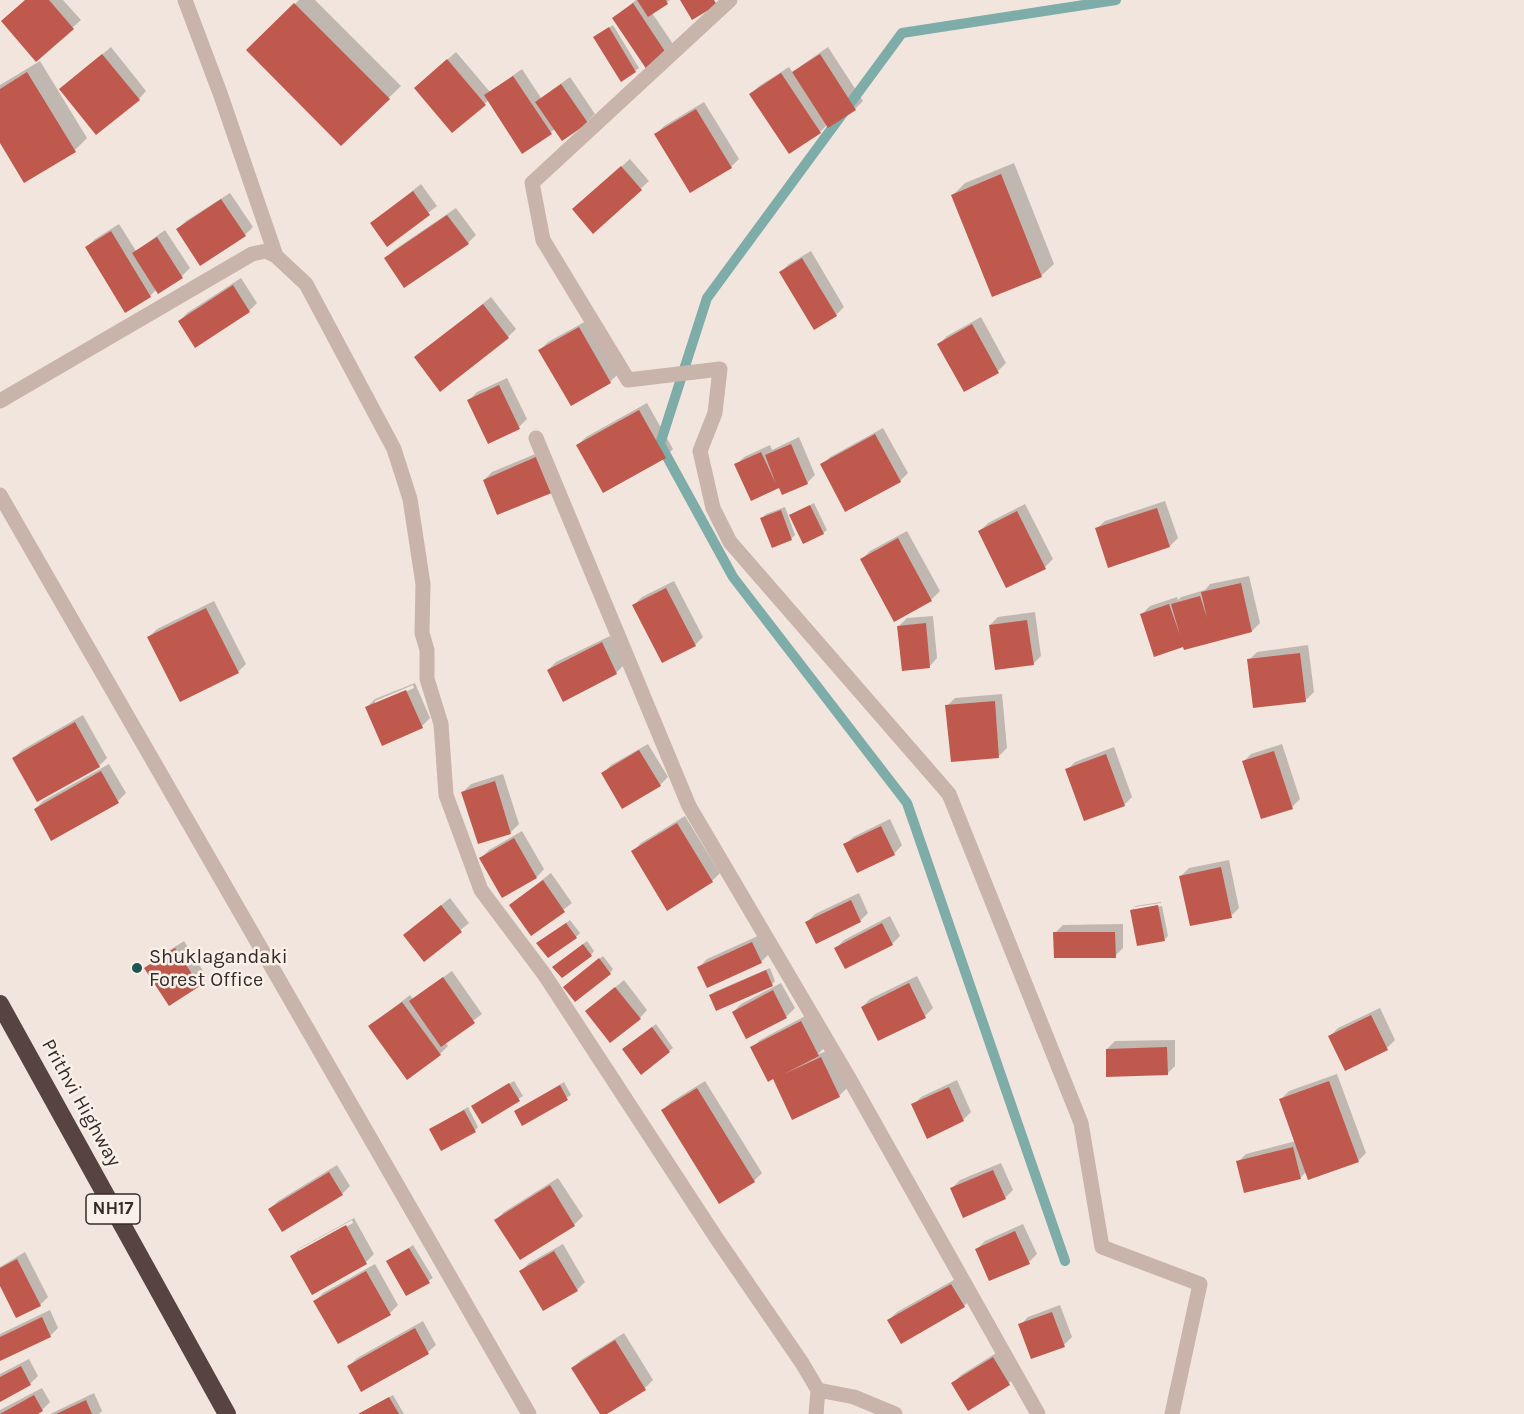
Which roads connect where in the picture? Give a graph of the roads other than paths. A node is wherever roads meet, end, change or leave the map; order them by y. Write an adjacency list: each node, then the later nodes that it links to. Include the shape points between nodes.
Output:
1 (186, 0): 3 (street)
2 (730, 0): 14 (street, via 532,183 543,240 628,380 720,369 715,413 700,451 713,508 730,542 949,794 1081,1123 1102,1247 1200,1284)
3 (276, 256): 4 (street, via 266,251 252,254); 8 (street, via 306,284 394,449 410,499 423,584 422,633 427,650 427,679 441,724 446,795 481,890 544,974)
4 (0, 400)
5 (536, 438): 13 (street, via 689,806 849,1078)
6 (0, 495): 10 (street)
7 (0, 1004): 9 (highway, Prithvi Highway / NH17)
8 (818, 1390): 11 (street); 12 (street, via 854,1397)
9 (227, 1414)
10 (529, 1414)
11 (816, 1414)
12 (895, 1414)
13 (1038, 1414)
14 (1172, 1414)

